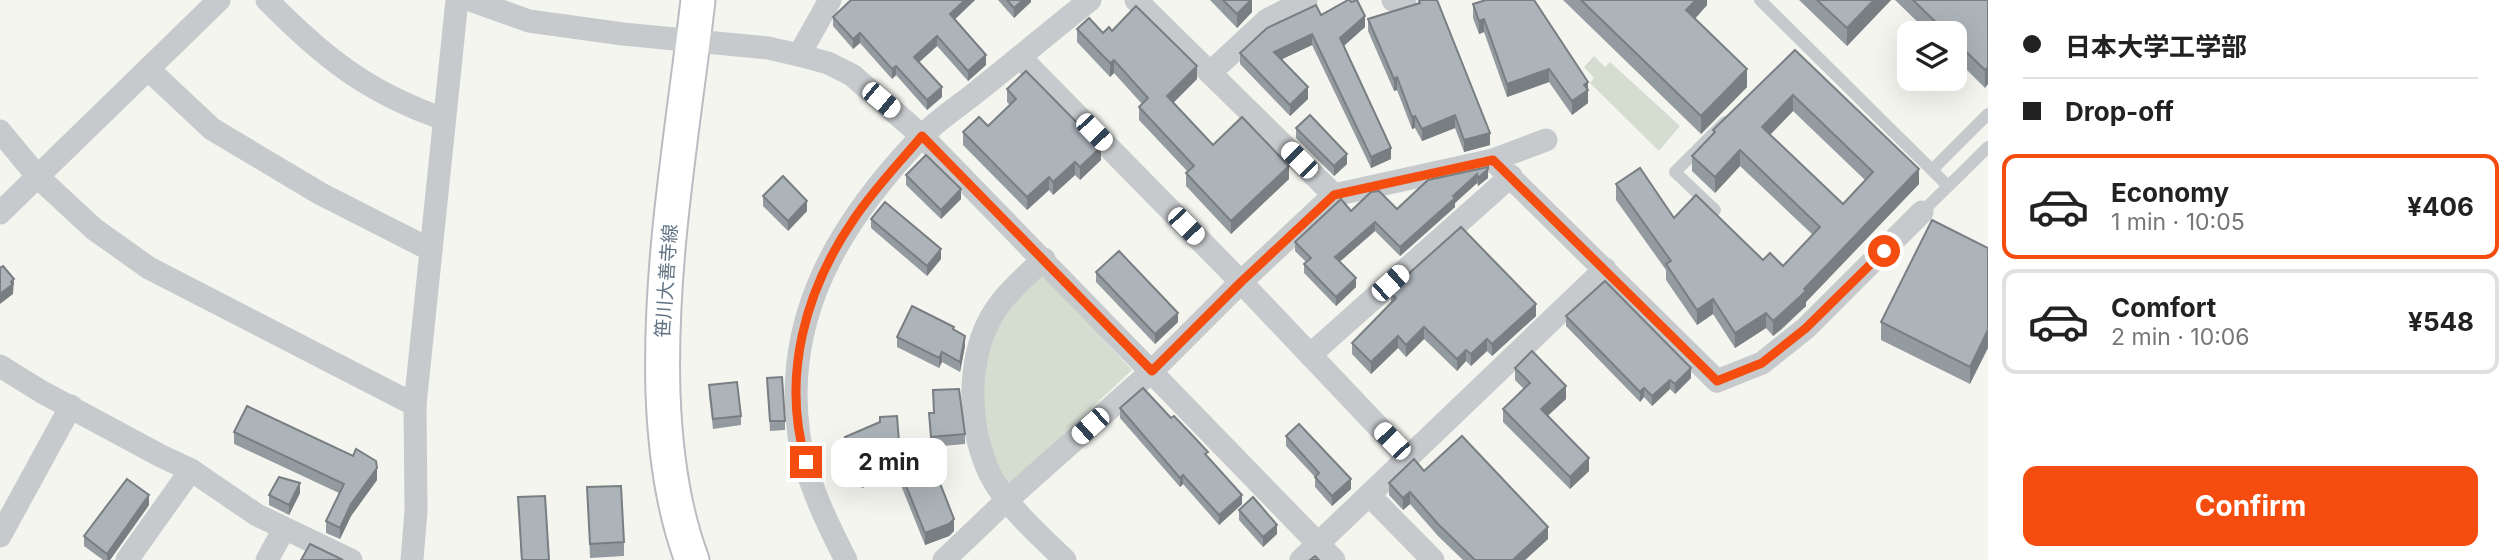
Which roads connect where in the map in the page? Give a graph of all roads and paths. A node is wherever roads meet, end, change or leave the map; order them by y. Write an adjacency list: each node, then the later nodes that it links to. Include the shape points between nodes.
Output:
1 (219, 0): 16 (street)
2 (267, 0): 20 (street, via 346,72 407,106)
3 (457, 0): 20 (street)
4 (470, 0): 13 (street, via 529,21)
5 (698, 0): 13 (street, 笹川大善寺線)
6 (830, 0): 14 (street)
7 (1090, 0): 15 (street)
8 (1136, 0): 17 (street)
9 (1306, 0): 17 (street, via 1267,20)
10 (1393, 0): 11 (street)
11 (1405, 0)
12 (1760, 0): 26 (lane, via 1799,47)
13 (693, 41): 14 (street); 55 (street, 笹川大善寺線, via 671,203 662,346 668,468)
14 (799, 55): 22 (street, via 852,75)
15 (1020, 57): 22 (street); 37 (street)
16 (148, 69): 28 (street); 34 (street, via 212,129 321,194)
17 (1211, 72): 30 (street)
18 (1988, 114): 26 (lane)
19 (1730, 117): 31 (lane, via 1675,172)
20 (444, 119): 34 (street)
21 (0, 131): 28 (street)
22 (922, 136): 35 (street); 56 (street, via 855,217 827,262 797,352 799,439 820,509)
23 (1546, 139): 25 (street)
24 (1988, 147): 29 (lane)
25 (1493, 160): 27 (street); 30 (street)
26 (1932, 170): 29 (lane)
27 (1511, 176): 36 (street); 38 (street)
28 (37, 177): 33 (street); 41 (street, via 94,229 149,268)
29 (1948, 186): 32 (lane)
30 (1334, 195): 37 (street)
31 (1715, 210)
32 (1922, 212): 36 (street, via 1806,328 1762,363 1717,381)
33 (0, 213)
34 (431, 250): 41 (street)
35 (1044, 259): 40 (street); 46 (street, via 1001,302 990,321 972,386 986,466)
36 (1605, 269): 43 (street)
37 (1241, 282): 38 (street); 40 (street)
38 (1310, 355): 43 (street)
39 (0, 366): 42 (street)
40 (1152, 371): 46 (street); 50 (street)
41 (415, 405): 54 (street)
42 (71, 407): 44 (street); 47 (street)
43 (1409, 458): 45 (street)
44 (191, 470): 48 (street); 51 (street)
45 (1369, 495): 50 (street); 60 (street)
46 (1007, 500): 57 (street); 58 (street)
47 (7, 507): 49 (street)
48 (284, 529): 52 (street); 53 (street)
49 (0, 536)
50 (1326, 552): 59 (street)
51 (127, 560)
52 (267, 560)
53 (351, 560)
54 (412, 560)
55 (692, 560)
56 (846, 560)
57 (944, 560)
58 (1065, 560)
59 (1301, 560)
60 (1433, 560)

